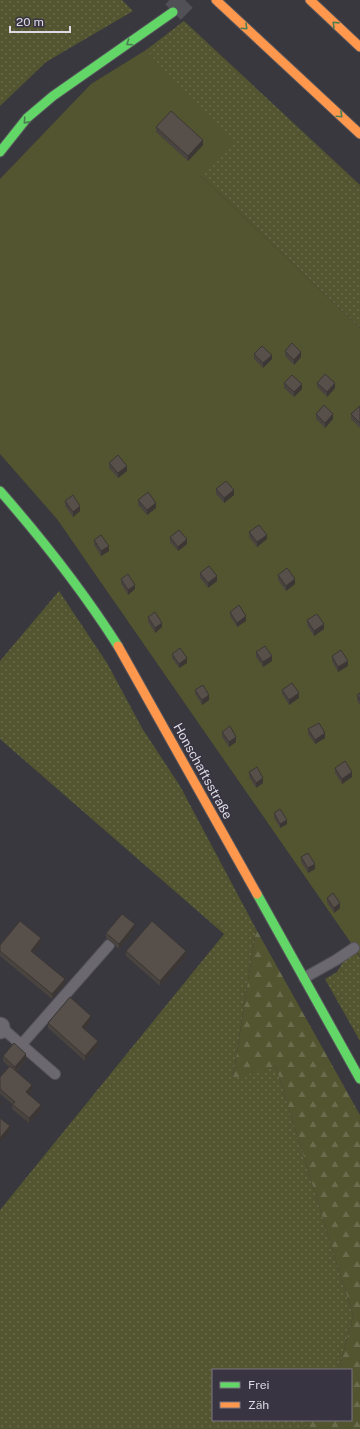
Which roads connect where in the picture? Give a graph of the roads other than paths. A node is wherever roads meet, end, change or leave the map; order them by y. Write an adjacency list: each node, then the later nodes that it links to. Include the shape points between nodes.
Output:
1 (216, 0): 5 (main road, one-way to 5)
2 (310, 0): 4 (main road, one-way to 2)
3 (172, 12): 6 (main road, one-way to 6, via 53,96 28,118)
4 (360, 47)
5 (360, 134)
6 (0, 152)
7 (0, 491): 10 (main road, Honschaftsstraße, via 42,538 106,626)
8 (109, 945): 12 (lane)
9 (354, 948): 10 (lane)
10 (304, 978): 14 (main road, Honschaftsstraße)
11 (0, 1028): 12 (lane)
12 (21, 1045): 13 (lane)
13 (55, 1074)
14 (360, 1079)

